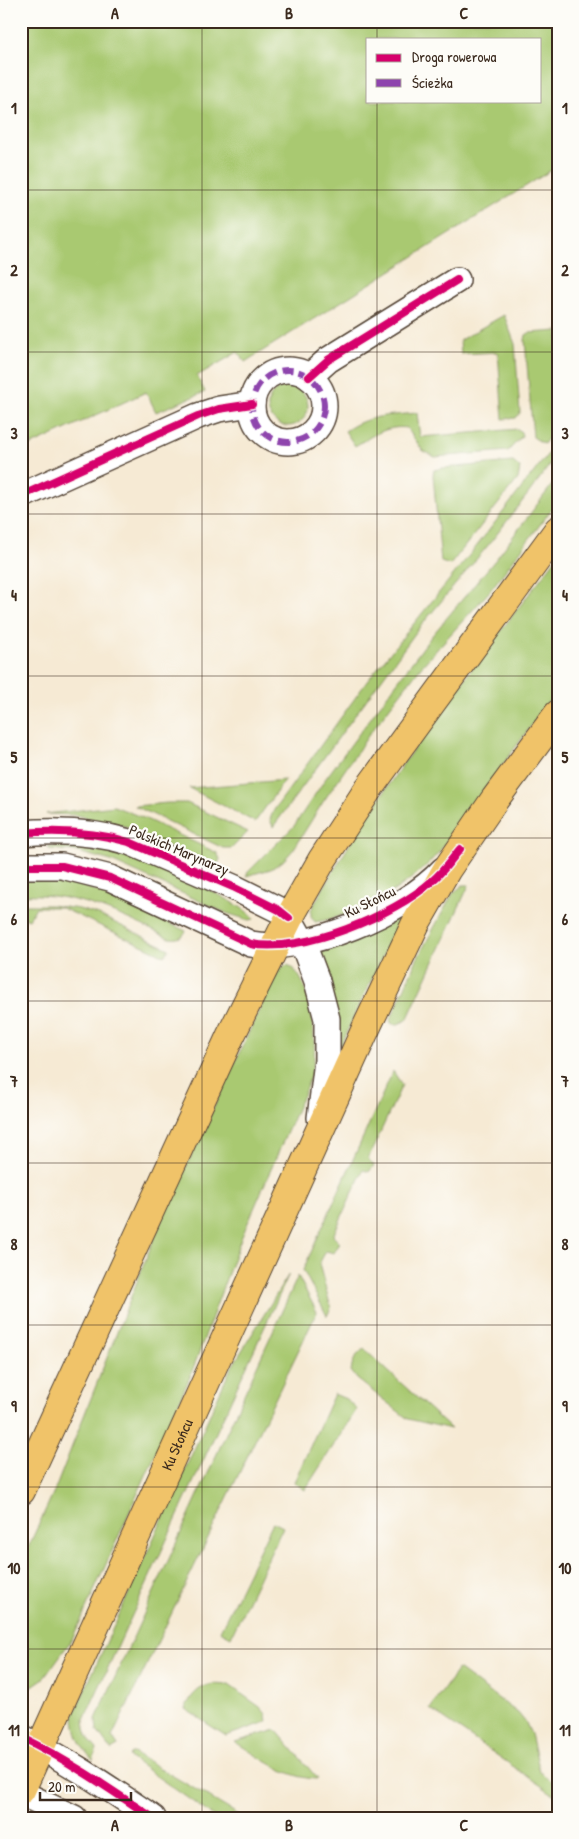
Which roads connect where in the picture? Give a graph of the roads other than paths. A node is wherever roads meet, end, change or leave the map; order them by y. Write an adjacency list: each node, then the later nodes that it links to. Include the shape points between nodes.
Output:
1 (457, 280): 2 (street, via 328,360)
2 (309, 377): 3 (street, via 292,370 271,374 257,387); 3 (street, via 320,391 323,408 318,425 305,437 288,442 267,435 255,421)
3 (252, 404): 4 (street, via 198,416)
4 (21, 496)
5 (558, 530): 10 (main road, via 374,780)
6 (558, 714): 8 (main road, Ku Słońcu)
7 (21, 833): 10 (street, Polskich Marynarzy, via 81,832 129,842 233,887)
8 (460, 849): 11 (street, Ku Słońcu, via 432,881 397,905 348,929); 13 (main road, Ku Słońcu, via 408,940)
9 (21, 866): 12 (street, via 62,866 110,878 251,944)
10 (289, 918): 11 (street, Ku Słońcu); 12 (main road)
11 (302, 942): 12 (street, Ku Słońcu); 13 (street, Ku Słońcu, via 317,980 327,1019 326,1081)
12 (274, 946): 14 (main road)
13 (314, 1144): 15 (main road, Ku Słońcu)
14 (21, 1491)
15 (31, 1742): 16 (main road, Ku Słońcu); 18 (street, via 104,1784)
16 (21, 1791): 17 (street)
17 (74, 1818)
18 (153, 1818)

